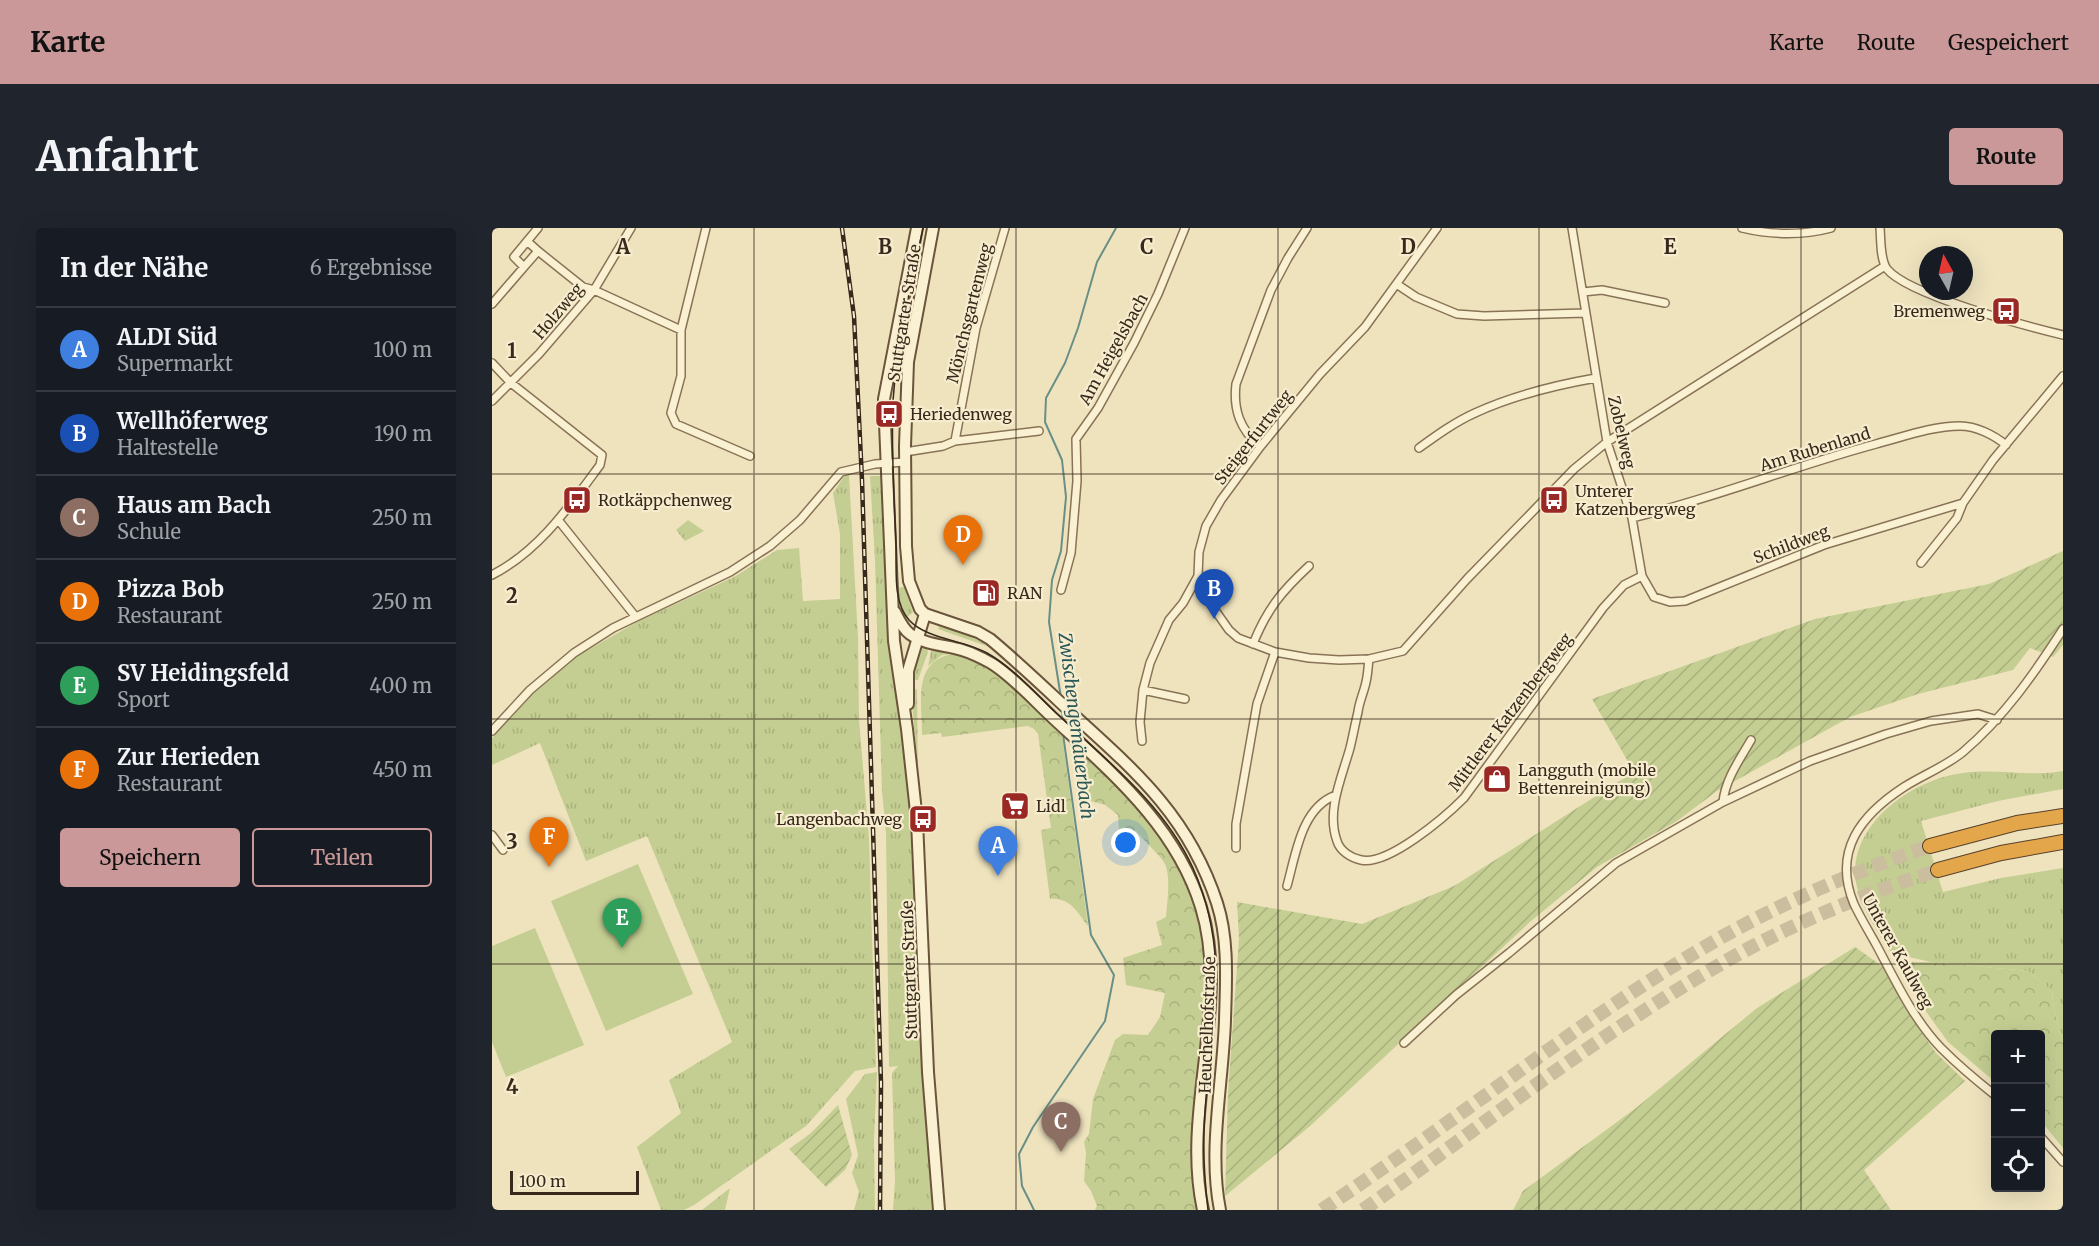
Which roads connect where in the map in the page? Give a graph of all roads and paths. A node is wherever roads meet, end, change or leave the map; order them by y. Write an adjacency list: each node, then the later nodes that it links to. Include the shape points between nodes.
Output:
1 (538, 228): 14 (street)
2 (631, 228): 19 (street, Holzweg)
3 (706, 228): 24 (street)
4 (917, 228): 39 (main road, Stuttgarter Straße, via 885,399)
5 (933, 228): 38 (main road, Stuttgarter Straße, via 908,362)
6 (1005, 228): 32 (street, Mönchsgartenweg, via 976,328)
7 (1185, 228): 48 (street, Am Heigelsbach, via 1134,343 1077,439 1071,553)
8 (1307, 228): 35 (street, via 1271,290 1236,384 1238,418)
9 (1437, 228): 18 (street, Steigerfurtweg)
10 (1572, 228): 20 (street, Zobelweg)
11 (1742, 228): 12 (street, via 1778,234)
12 (1831, 228)
13 (1880, 228): 16 (street)
14 (527, 241): 15 (street); 17 (street, via 514,257)
15 (538, 251): 17 (street); 19 (street, via 583,287)
16 (1885, 266): 25 (street, via 1893,276 1928,294); 33 (street)
17 (524, 267): 22 (street)
18 (1398, 285): 23 (street, via 1457,314); 35 (street, Steigerfurtweg)
19 (594, 290): 24 (street); 29 (street, Holzweg)
20 (1583, 292): 21 (street, via 1602,290); 23 (street, Zobelweg)
21 (1665, 303)
22 (492, 304)
23 (1585, 313): 28 (street, Zobelweg)
24 (681, 330): 37 (street, via 681,376 671,412 673,419 676,424)
25 (2063, 335)
26 (492, 363): 29 (street)
27 (2063, 376): 34 (street)
28 (1596, 378): 33 (street, Zobelweg); 36 (street, via 1475,413)
29 (511, 383): 30 (street, Holzweg); 42 (street, via 602,454 600,465)
30 (492, 401)
31 (1039, 431): 32 (street)
32 (954, 441): 38 (street)
33 (1607, 442): 41 (street, Zobelweg); 56 (street, via 1574,469 1403,651)
34 (2006, 445): 40 (street); 41 (street, Am Rubenland, via 1962,426 1934,429 1805,465 1704,500)
35 (1260, 447): 46 (street, Steigerfurtweg, via 1206,526)
36 (1419, 448)
37 (750, 456)
38 (905, 457): 39 (street); 50 (main road, Stuttgarter Straße, via 909,581)
39 (886, 463): 49 (main road, Stuttgarter Straße); 51 (street, via 841,472 800,520 770,546 730,572)
40 (1963, 503): 43 (street, via 1957,518); 47 (street, Schildweg, via 1824,545 1684,601 1654,597)
41 (1632, 518): 47 (street, Zobelweg)
42 (558, 521): 45 (street, via 509,567); 51 (street)
43 (1922, 563)
44 (1309, 566): 54 (street, via 1282,591)
45 (492, 575)
46 (1198, 576): 54 (street, via 1205,596 1229,630); 58 (street, Steigerfurtweg, via 1164,630)
47 (1642, 576): 65 (street, Mittlerer Katzenbergweg, via 1624,585 1603,608 1464,798 1421,835 1384,856 1368,861 1351,857 1338,844 1334,827)
48 (1061, 590)
49 (893, 609): 53 (main road); 57 (main road, Stuttgarter Straße)
50 (925, 614): 53 (main road, Stuttgarter Straße); 81 (main road, Heuchelhofstraße, via 990,639 1047,689 1165,805 1201,861 1218,905 1226,967 1215,1148)
51 (635, 616): 62 (street, via 574,653 530,690)
52 (2063, 629): 60 (street, Unterer Kaulweg, via 2034,675)
53 (914, 636): 57 (main road, Stuttgarter Straße, via 901,647); 61 (main road, Stuttgarter Straße, via 908,671); 80 (main road, Heuchelhofstraße, via 979,656 994,665 1151,813 1186,867 1202,909 1210,968 1197,1148)
54 (1253, 644): 55 (street)
55 (1275, 652): 56 (street, via 1309,658); 71 (street, via 1257,704 1236,824)
56 (1369, 659): 65 (street, Mittlerer Katzenbergweg, via 1356,726)
57 (899, 662): 61 (main road, Stuttgarter Straße)
58 (1143, 690): 59 (street); 64 (street, Steigerfurtweg)
59 (1185, 699)
60 (1997, 720): 66 (street, via 1978,714 1886,734 1810,761); 76 (street, Unterer Kaulweg, via 1962,753 1873,809 1855,834 1846,862 1853,901 1908,1002 1940,1047)
61 (907, 729): 79 (main road, Stuttgarter Straße, via 917,821 927,1072)
62 (492, 731)
63 (1751, 740): 66 (street, via 1730,778)
64 (1142, 741)
65 (1336, 795): 74 (street, via 1325,799 1309,818)
66 (1723, 802): 75 (street, via 1616,863)
67 (2063, 816): 70 (highway)
68 (492, 835): 72 (street)
69 (2063, 842): 73 (highway)
70 (1930, 846)
71 (1236, 848)
72 (503, 850)
73 (1938, 870)
74 (1287, 886)
75 (1404, 1043)
76 (1991, 1092)
77 (2042, 1138): 78 (street)
78 (2063, 1162)
79 (939, 1210)
80 (1203, 1210)
81 (1220, 1210)

